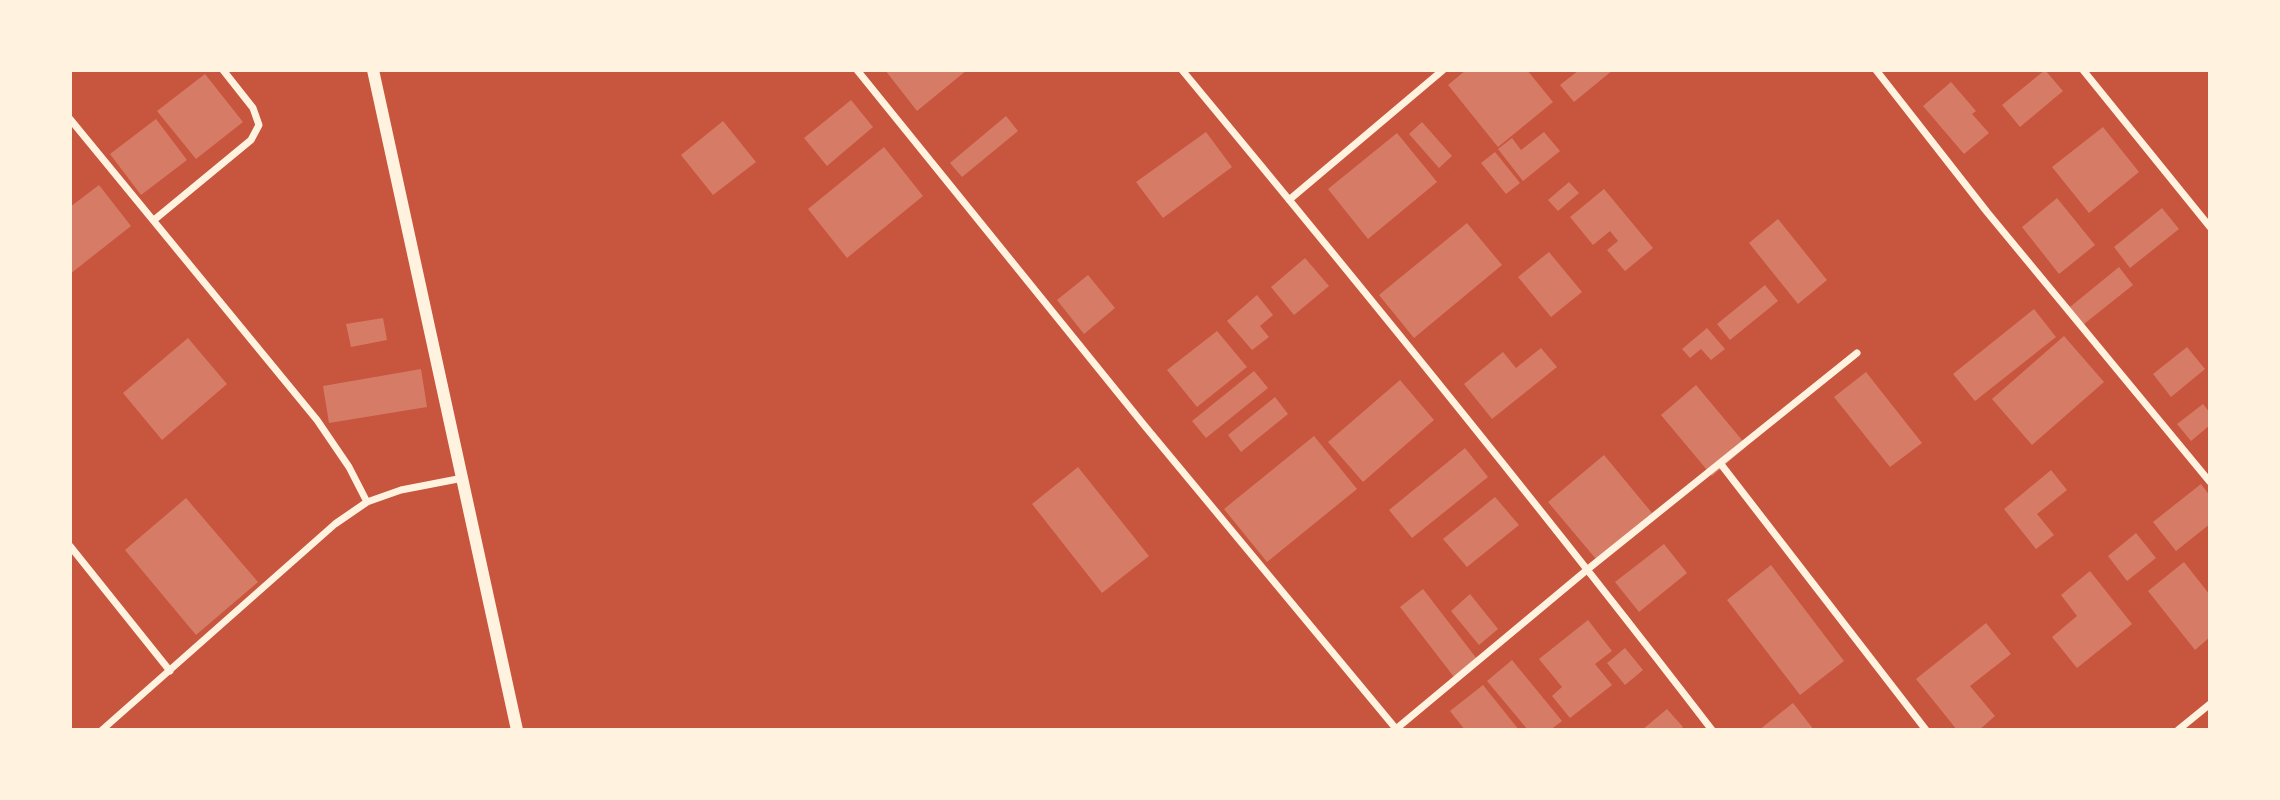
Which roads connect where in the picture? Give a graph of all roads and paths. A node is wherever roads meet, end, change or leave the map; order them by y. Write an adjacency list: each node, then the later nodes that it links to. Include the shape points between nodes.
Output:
1 (223, 70): 10 (street, via 253,108 259,125 251,141)
2 (373, 70): 14 (street)
3 (857, 70): 23 (street)
4 (1182, 70): 9 (street)
5 (1443, 70): 9 (street)
6 (1876, 70): 15 (street)
7 (2083, 70): 11 (street)
8 (70, 119): 10 (street)
9 (1289, 200): 18 (street)
10 (154, 220): 16 (street, via 317,420)
11 (2210, 227)
12 (1857, 352): 13 (street)
13 (1720, 463): 18 (street); 25 (street)
14 (463, 478): 16 (street); 22 (street)
15 (2210, 482)
16 (367, 502): 19 (street, via 335,524)
17 (70, 546): 19 (street)
18 (1588, 569): 23 (street); 24 (street)
19 (170, 671): 21 (street)
20 (2210, 704): 26 (street)
21 (102, 730)
22 (517, 730)
23 (1397, 730)
24 (1712, 730)
25 (1926, 730)
26 (2178, 730)

